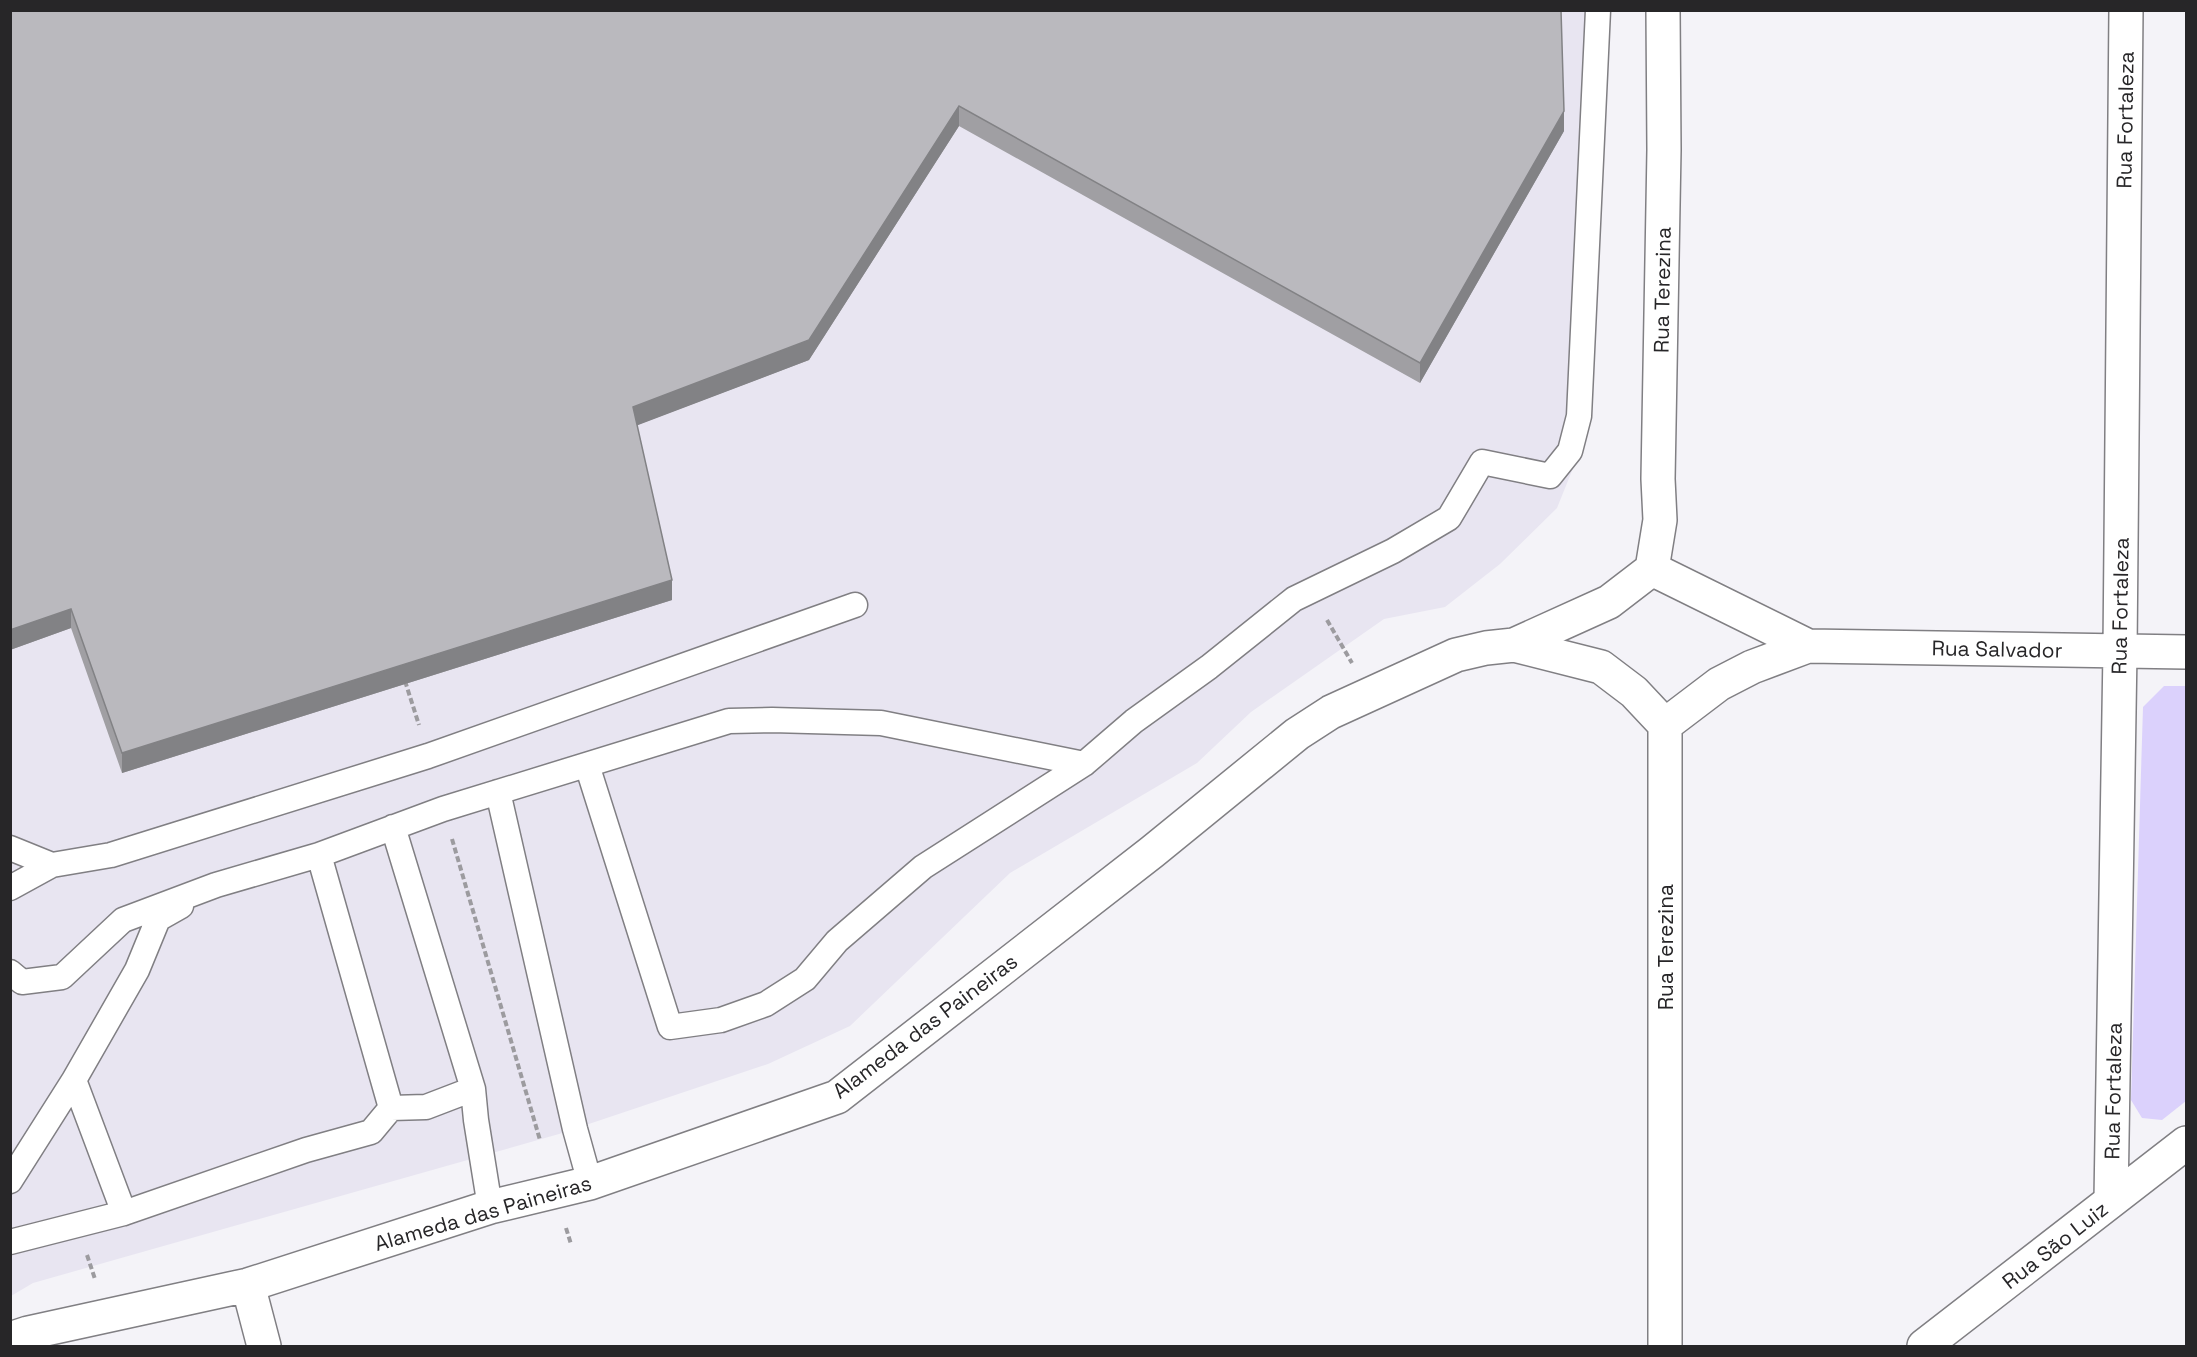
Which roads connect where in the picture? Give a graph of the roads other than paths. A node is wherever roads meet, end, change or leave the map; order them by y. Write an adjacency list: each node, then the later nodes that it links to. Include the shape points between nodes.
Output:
1 (1598, 10): 11 (lane, via 1579,416 1570,451 1550,476 1482,462 1449,518 1393,551 1294,599)
2 (1663, 10): 4 (street, Rua Terezina, via 1660,520)
3 (2126, 10): 8 (street, Rua Fortaleza)
4 (1652, 569): 6 (street, Alameda das Paineiras, via 1609,602); 7 (street, Rua Salvador)
5 (855, 605): 17 (lane, via 428,756 111,855)
6 (1514, 645): 10 (street, via 1601,668 1634,692); 26 (street, Alameda das Paineiras, via 1456,655 1332,712 1297,734 1152,852 837,1096)
7 (1808, 646): 8 (street, Rua Salvador); 10 (street, Rua Salvador, via 1719,684)
8 (2120, 651): 9 (street, Rua Salvador); 27 (street, Rua Fortaleza)
9 (2187, 652)
10 (1665, 725): 34 (street, Rua Terezina)
11 (1084, 764): 12 (lane, via 881,723 772,720 729,721); 12 (lane, via 923,867 837,941 806,979 766,1004 721,1020 670,1027)
12 (587, 765): 13 (lane)
13 (498, 792): 14 (lane); 26 (lane)
14 (393, 827): 16 (lane); 22 (lane)
15 (10, 848): 17 (lane)
16 (319, 855): 18 (lane); 23 (lane)
17 (52, 865): 19 (lane)
18 (216, 885): 20 (lane, via 123,920 62,977 22,982); 21 (lane, via 158,919 137,970)
19 (10, 888)
20 (10, 972)
21 (74, 1080): 25 (lane); 29 (lane)
22 (473, 1089): 23 (lane, via 426,1107); 28 (lane)
23 (391, 1108): 29 (lane, via 370,1132)
24 (2187, 1143): 27 (street, Rua São Luiz)
25 (10, 1181)
26 (590, 1183): 28 (street, Alameda das Paineiras)
27 (2111, 1200): 35 (street, Rua São Luiz)
28 (490, 1207): 31 (street, Alameda das Paineiras)
29 (124, 1213): 30 (lane)
30 (10, 1242)
31 (248, 1285): 32 (street, Alameda das Paineiras); 33 (street)
32 (10, 1339)
33 (264, 1346)
34 (1665, 1347)
35 (1924, 1347)

